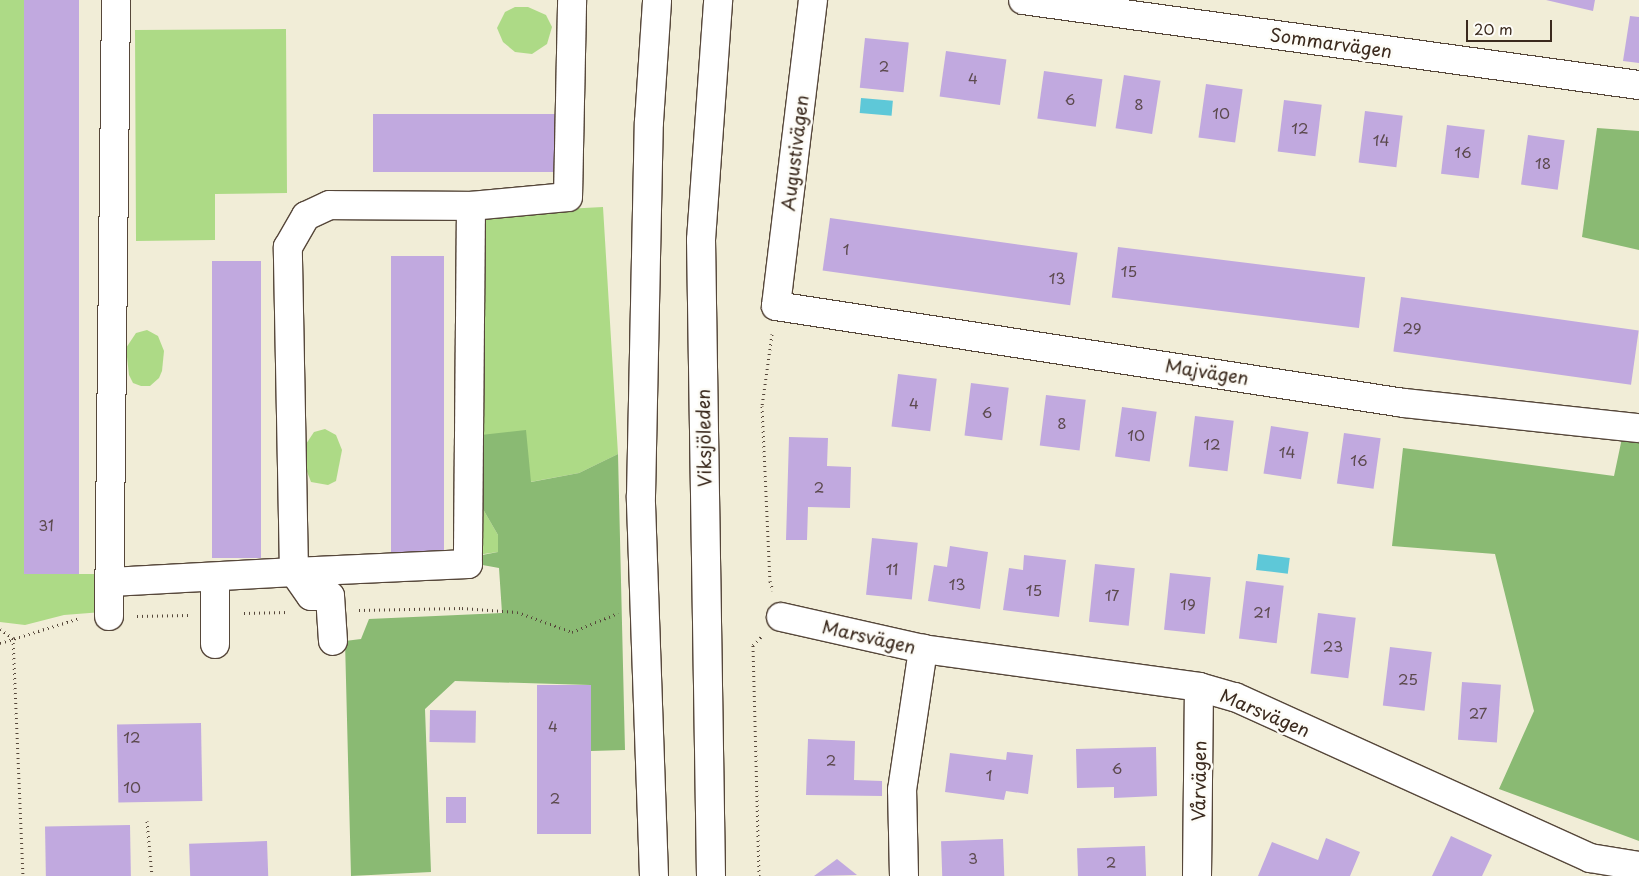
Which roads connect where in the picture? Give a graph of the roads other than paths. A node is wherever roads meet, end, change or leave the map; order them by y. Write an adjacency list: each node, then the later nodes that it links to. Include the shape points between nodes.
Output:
1 (116, 0): 13 (street)
2 (572, 0): 8 (street, via 568,197)
3 (657, 0): 21 (street, via 649,122 641,496)
4 (718, 0): 22 (street, Viksjöleden, via 701,240)
5 (813, 0): 9 (street, Augustivägen)
6 (1023, 0): 7 (street, Sommarvägen)
7 (1639, 85)
8 (471, 206): 11 (street, via 330,205 306,216 288,247); 11 (street, via 468,564)
9 (776, 306): 10 (street, Majvägen, via 1404,403)
10 (1639, 428)
11 (294, 572): 12 (street); 16 (street, via 311,596 330,596)
12 (215, 578): 13 (street); 17 (street)
13 (111, 582): 14 (street)
14 (109, 616)
15 (781, 616): 18 (street, Marsvägen)
16 (333, 641)
17 (215, 644)
18 (924, 649): 19 (street, Marsvägen); 23 (street, via 902,790)
19 (1199, 687): 20 (street, Marsvägen, via 1236,697 1590,858); 24 (street, Vårvägen)
20 (1639, 866)
21 (654, 876)
22 (710, 876)
23 (904, 876)
24 (1197, 876)

